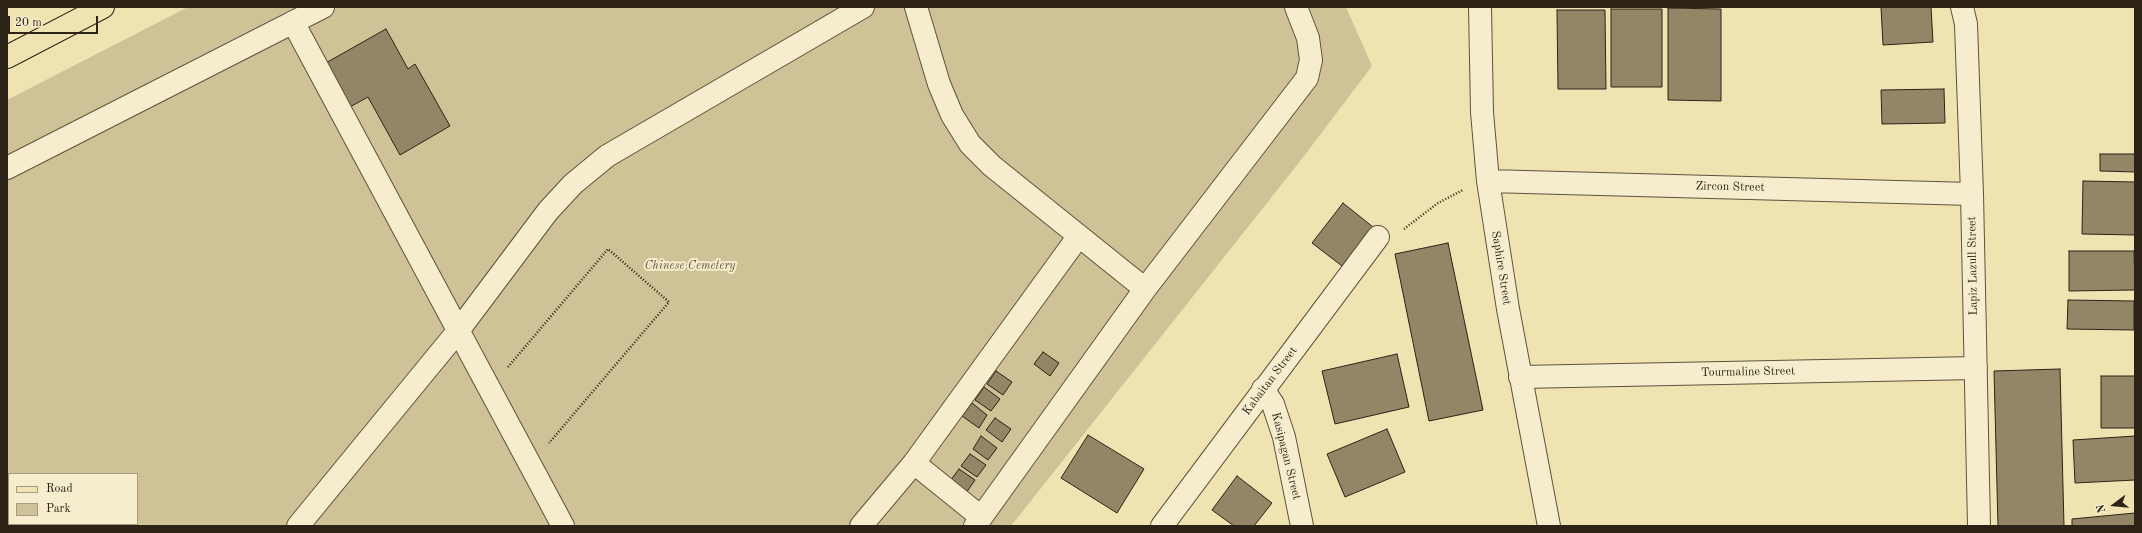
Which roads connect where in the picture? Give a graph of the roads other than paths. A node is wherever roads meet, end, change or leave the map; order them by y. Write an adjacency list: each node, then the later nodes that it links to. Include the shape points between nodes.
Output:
1 (103, 7): 9 (main road)
2 (323, 7): 8 (street)
3 (863, 7): 16 (street, via 607,156 573,184 548,211)
4 (916, 7): 13 (street, via 939,84 952,116 970,144 992,166)
5 (1296, 7): 15 (street, via 1308,38 1311,60 1307,78)
6 (1480, 7): 11 (street, Saphire Street, via 1482,112)
7 (1962, 7): 12 (street, Lapiz Lazull Street, via 1966,24)
8 (293, 22): 10 (street); 16 (street)
9 (7, 58)
10 (7, 168)
11 (1488, 181): 12 (street, Zircon Street); 18 (street, Saphire Street)
12 (1972, 194): 17 (street, Lapiz Lazull Street)
13 (1078, 237): 15 (street); 20 (street)
14 (1378, 237): 19 (street, Kabaitan Street)
15 (1145, 290): 21 (street)
16 (458, 331): 22 (street); 23 (street)
17 (1976, 368): 18 (street, Tourmaline Street); 28 (street, Lapiz Lazull Street)
18 (1520, 376): 27 (street, Saphire Street)
19 (1263, 389): 25 (street, Kabaitan Street); 26 (street, Kasipagan Street, via 1273,404 1283,431)
20 (914, 463): 21 (street); 24 (street)
21 (978, 522)
22 (298, 526)
23 (563, 526)
24 (861, 526)
25 (1162, 526)
26 (1302, 526)
27 (1549, 526)
28 (1979, 526)

